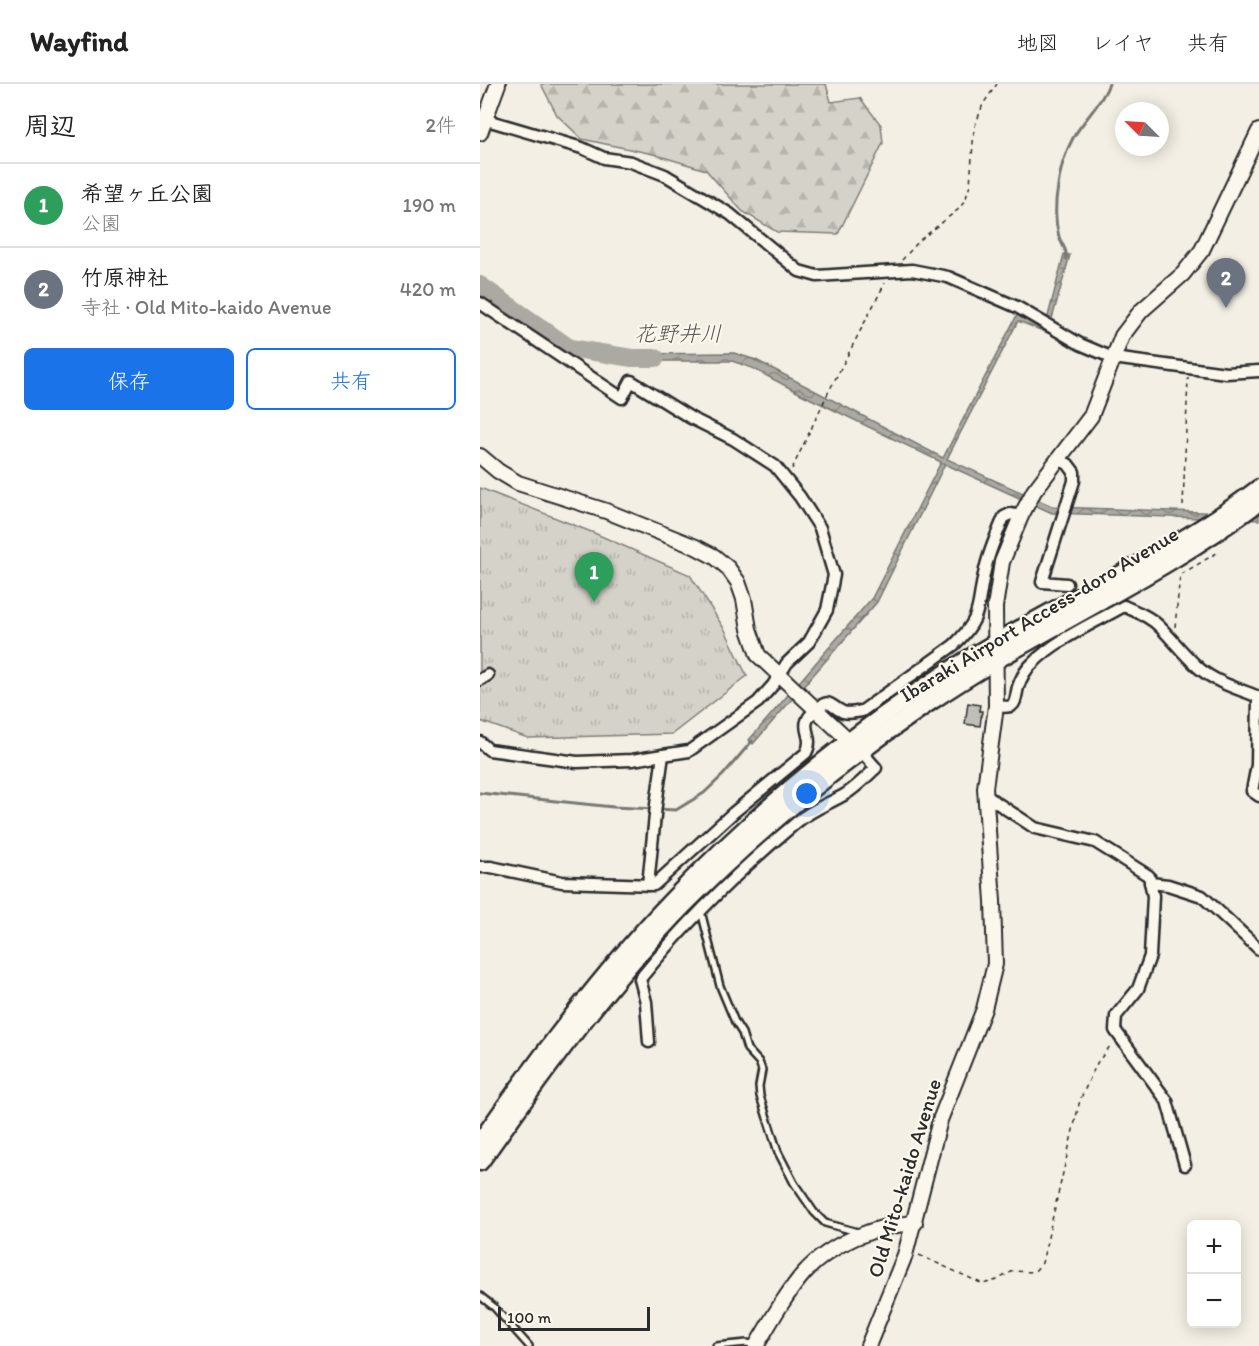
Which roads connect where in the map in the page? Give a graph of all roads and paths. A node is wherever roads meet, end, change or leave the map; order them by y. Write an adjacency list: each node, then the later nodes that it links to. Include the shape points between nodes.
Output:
1 (498, 84): 3 (street)
2 (997, 84): 5 (path, via 983,104 974,129 966,198)
3 (481, 124): 5 (street, via 582,148 665,175 730,214 799,271 817,276)
4 (1259, 131): 7 (street, Old Mito-kaido Avenue, via 1202,250 1130,323)
5 (891, 271): 7 (street, via 912,270 948,277 1017,307 1080,344); 12 (path)
6 (480, 303): 12 (street, via 622,398 631,381 775,466)
7 (1113, 358): 8 (street); 11 (street, Old Mito-kaido Avenue, via 1091,416)
8 (1188, 369): 9 (street); 15 (path)
9 (1259, 371)
10 (480, 456): 22 (street, via 518,483 606,511 715,557 738,582 758,654)
11 (1059, 460): 16 (street, Old Mito-kaido Avenue); 18 (street, via 1074,472 1074,482 1042,582)
12 (787, 481): 22 (street, via 820,528 834,575 827,610 809,642 787,663)
13 (1259, 488): 19 (main road, Ibaraki Airport Access-doro Avenue, via 1205,525)
14 (1259, 502): 21 (main road, Ibaraki Airport Access-doro Avenue, via 1187,551)
15 (1182, 506)
16 (1023, 511): 19 (street, Old Mito-kaido Avenue, via 1002,562 995,607); 25 (street, via 1004,517 985,569 974,623 954,645 862,711 842,712 828,703)
17 (1220, 550): 20 (path, via 1180,575)
18 (1067, 584)
19 (995, 642): 21 (street, Old Mito-kaido Avenue); 27 (main road, Ibaraki Airport Access-doro Avenue, via 926,686)
20 (1173, 642): 23 (street, via 1201,670); 24 (street, via 1147,617 1125,606 1042,653 1023,676 1015,704)
21 (997, 660): 24 (street, Old Mito-kaido Avenue); 27 (main road, Ibaraki Airport Access-doro Avenue)
22 (784, 679): 25 (street); 28 (street, via 689,751)
23 (1259, 697): 30 (street, via 1257,765 1252,791)
24 (996, 706): 29 (street, Old Mito-kaido Avenue)
25 (817, 709): 27 (street); 33 (street, via 807,720 810,741 806,753 654,885)
26 (480, 742): 28 (street, via 489,750 577,762 632,760)
27 (854, 746): 34 (street, via 876,768 846,794 798,821); 38 (main road, Ibaraki Airport Access-doro Avenue, via 789,789 672,901 556,1037); 39 (main road, Ibaraki Airport Access-doro Avenue, via 739,851 624,972)
28 (663, 754): 33 (street)
29 (985, 795): 32 (street, via 1035,828 1095,842 1149,876); 41 (street, Old Mito-kaido Avenue, via 995,964 984,1009 940,1120)
30 (1259, 796)
31 (480, 867): 33 (street, via 562,882)
32 (1150, 883): 35 (street, via 1202,896); 36 (street, via 1150,956 1138,989 1116,1016)
33 (648, 885)
34 (701, 910): 37 (street, via 640,979); 42 (lane, via 720,986 747,1049 762,1071 760,1096 778,1152 794,1183 825,1223)
35 (1259, 949)
36 (1118, 1035): 40 (street, via 1167,1101); 43 (path, via 1096,1063 1080,1100 1042,1263 1034,1272 1013,1271 983,1284)
37 (649, 1042)
38 (480, 1142)
39 (480, 1162)
40 (1185, 1165)
41 (915, 1222): 42 (street); 43 (street, Old Mito-kaido Avenue)
42 (864, 1234): 47 (street, via 832,1250 805,1272)
43 (907, 1249): 48 (street, Old Mito-kaido Avenue)
44 (480, 1296): 45 (lane)
45 (529, 1346)
46 (716, 1346): 47 (lane)
47 (756, 1346)
48 (868, 1346)

